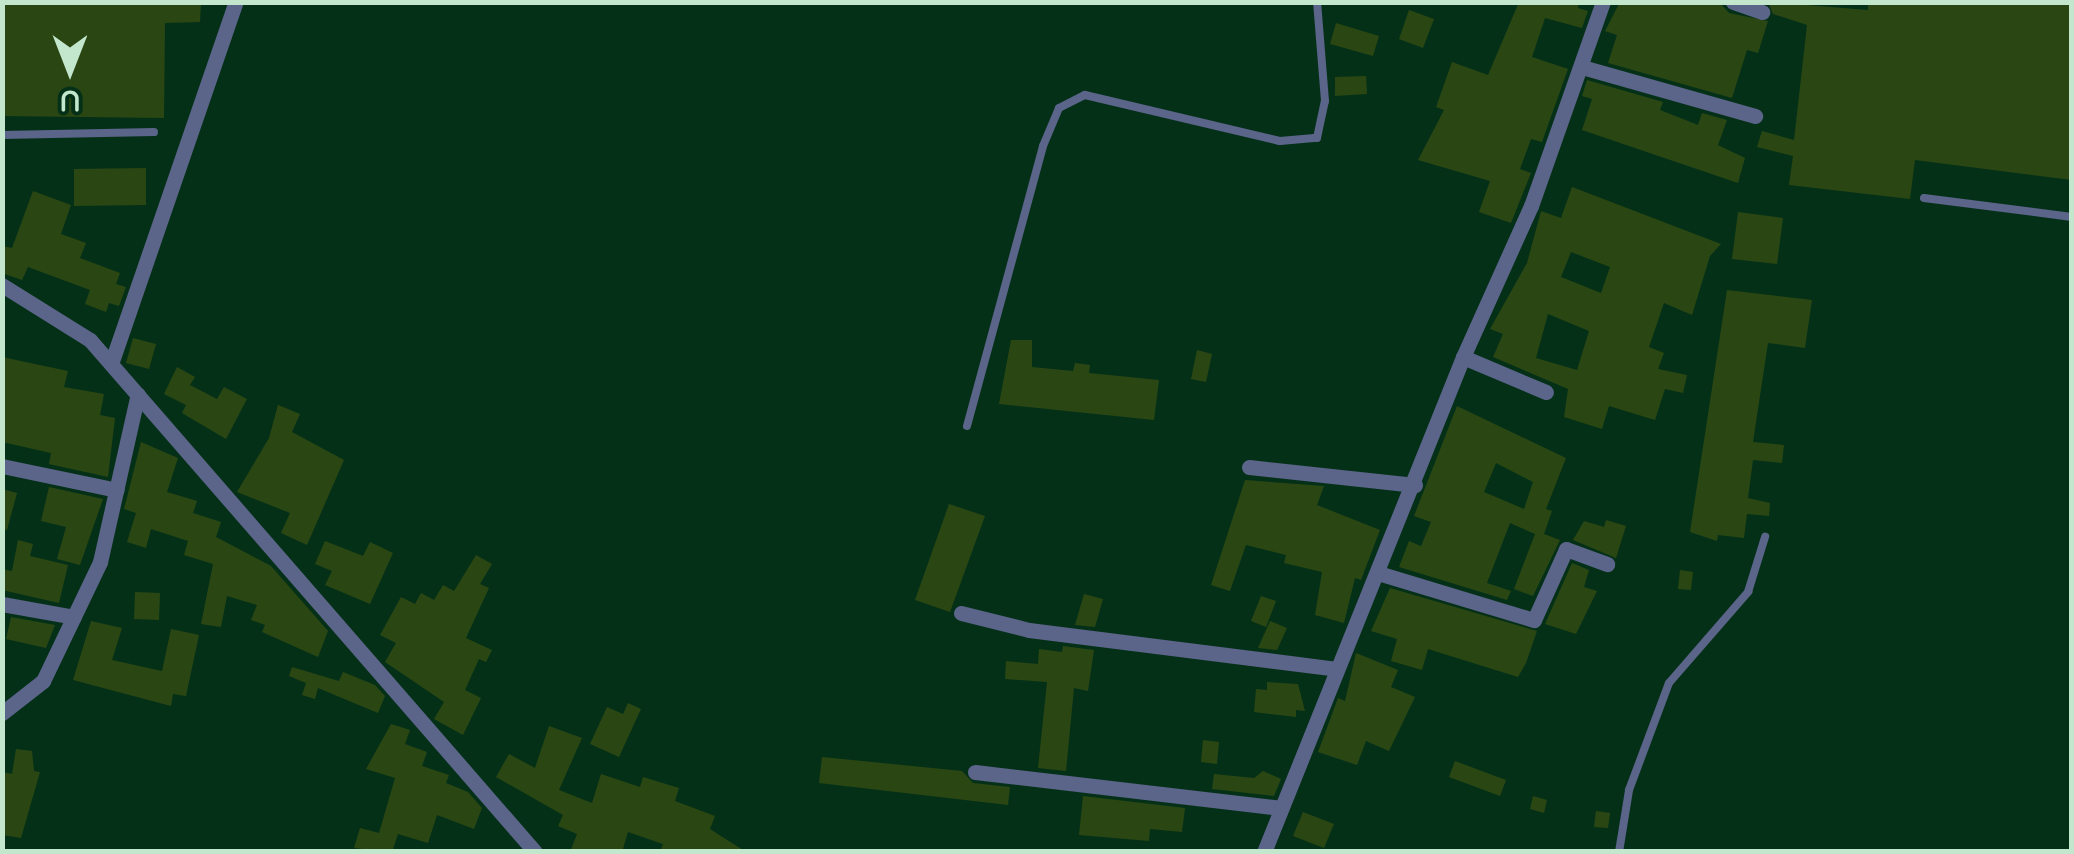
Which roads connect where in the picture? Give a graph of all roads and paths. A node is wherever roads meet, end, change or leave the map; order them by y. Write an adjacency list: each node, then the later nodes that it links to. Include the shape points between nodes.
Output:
1 (236, 2): 14 (street)
2 (1317, 2): 17 (lane, via 1325,102 1317,138 1280,141 1085,95 1060,108 1043,146)
3 (1603, 2): 6 (street)
4 (1733, 2): 5 (street)
5 (1762, 12)
6 (1582, 67): 7 (street); 13 (street, via 1532,206)
7 (1754, 116)
8 (154, 132): 9 (lane)
9 (2, 135)
10 (1924, 198): 11 (lane)
11 (2072, 217)
12 (2, 286): 14 (street, via 75,327)
13 (1462, 357): 15 (street); 20 (street)
14 (111, 364): 16 (street)
15 (1546, 392)
16 (138, 394): 21 (street); 32 (street)
17 (968, 426)
18 (2, 466): 21 (street)
19 (1248, 468): 20 (street)
20 (1415, 486): 24 (street)
21 (116, 490): 27 (street, via 100,562)
22 (1765, 537): 34 (lane, via 1748,592 1668,683 1629,790)
23 (1607, 564): 24 (street, via 1566,549 1534,620)
24 (1378, 573): 28 (street)
25 (2, 604): 27 (street)
26 (961, 613): 28 (street, via 1029,630)
27 (74, 617): 29 (street, via 43,681)
28 (1337, 669): 31 (street)
29 (2, 713)
30 (975, 772): 31 (street)
31 (1280, 808): 33 (street)
32 (535, 852)
33 (1264, 852)
34 (1619, 852)

